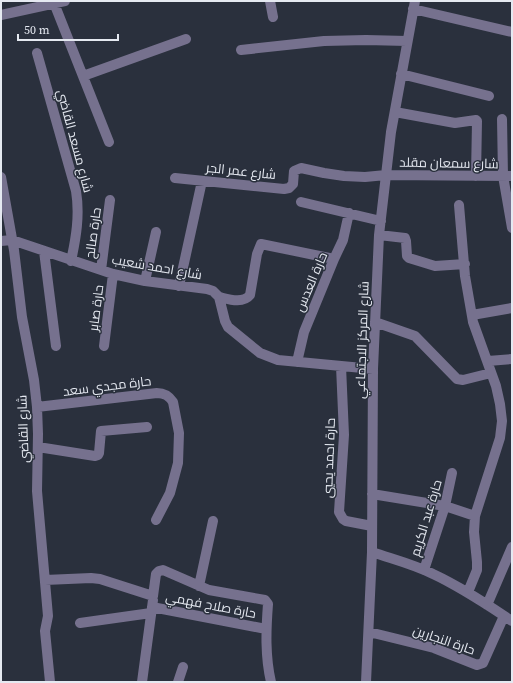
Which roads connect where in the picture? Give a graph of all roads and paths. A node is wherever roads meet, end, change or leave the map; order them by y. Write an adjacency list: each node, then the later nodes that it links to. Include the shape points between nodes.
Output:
1 (65, 1): 3 (street)
2 (270, 1): 6 (street)
3 (54, 4): 5 (street); 13 (street)
4 (414, 5): 7 (street); 9 (street, شارع المركز الاجتماعي)
5 (1, 15)
6 (273, 17)
7 (512, 32)
8 (186, 38): 13 (street)
9 (407, 41): 10 (street, via 324,41); 12 (street, شارع المركز الاجتماعي)
10 (241, 50)
11 (37, 53): 36 (street, شارع مسعد القاضي, via 78,203)
12 (401, 74): 14 (street); 15 (street, شارع المركز الاجتماعي)
13 (83, 76): 17 (street)
14 (489, 96)
15 (395, 112): 18 (street, شارع المركز الاجتماعي); 20 (street, via 455,123 476,120)
16 (502, 118): 21 (street)
17 (109, 142)
18 (386, 175): 20 (street, شارع سمعان مقلد); 23 (street, شارع عمر الجر, via 344,176 301,168 294,171 293,184 284,189); 28 (street, شارع المركز الاجتماعي)
19 (1, 176): 32 (street, شارع القاضي)
20 (476, 176): 21 (street, شارع سمعان مقلد)
21 (508, 176): 29 (street)
22 (175, 178): 23 (street, شارع عمر الجر)
23 (202, 181): 41 (street)
24 (110, 200): 38 (street, حارة صالح)
25 (301, 202): 27 (street)
26 (459, 205): 37 (street)
27 (349, 213): 28 (street); 35 (street, حارة العدس, via 343,240)
28 (381, 220): 31 (street, شارع المركز الاجتماعي)
29 (512, 228)
30 (156, 232): 40 (street)
31 (379, 235): 37 (street, via 405,238 409,258 435,266); 45 (street, شارع المركز الاجتماعي)
32 (12, 240): 33 (street, شارع احمد شعيب); 34 (street, شارع احمد شعيب); 54 (street, شارع القاضي)
33 (1, 241)
34 (44, 251): 36 (street, شارع احمد شعيب); 46 (street)
35 (334, 259): 42 (street, شارع احمد شعيب, via 261,244 248,298 241,300); 49 (street, حارة العدس, via 304,332)
36 (71, 261): 38 (street, شارع احمد شعيب)
37 (464, 264): 44 (street)
38 (101, 270): 39 (street, شارع احمد شعيب)
39 (113, 274): 40 (street, شارع احمد شعيب); 47 (street, حارة صابر)
40 (145, 281): 41 (street, شارع احمد شعيب)
41 (179, 286): 42 (street, شارع احمد شعيب, via 207,289)
42 (219, 297): 49 (street, via 224,320 238,336 260,353 278,360)
43 (512, 308): 44 (street)
44 (472, 315): 50 (street)
45 (375, 322): 52 (street, شارع المركز الاجتماعي); 53 (street, via 415,336 457,379 463,380)
46 (56, 346)
47 (104, 346)
48 (512, 359): 50 (street)
49 (297, 362): 51 (street)
50 (488, 362): 53 (street)
51 (341, 366): 52 (street); 63 (street, حارة احمد يحيي, via 344,436 339,512 346,521)
52 (373, 369): 58 (street, شارع المركز الاجتماعي)
53 (491, 373): 60 (street, via 502,421 500,438)
54 (37, 407): 56 (street, شارع القاضي); 61 (street, حارة مجدي سعد, via 157,393 171,398 179,433 178,463 170,493)
55 (147, 427): 56 (street, via 101,431 99,453 96,456)
56 (38, 447): 67 (street, شارع القاضي, via 38,491)
57 (452, 473): 59 (street, حارة عبد الكريم)
58 (372, 494): 59 (street); 63 (street, شارع المركز الاجتماعي)
59 (445, 506): 60 (street); 66 (street, حارة عبد الكريم)
60 (475, 516): 69 (street, via 477,570)
61 (156, 520)
62 (213, 522): 68 (street)
63 (372, 526): 65 (street, شارع المركز الاجتماعي)
64 (512, 547): 71 (street)
65 (372, 552): 66 (street); 76 (street, شارع المركز الاجتماعي)
66 (424, 570): 69 (street)
67 (45, 580): 70 (street, via 100,579); 78 (street, شارع القاضي, via 48,616 45,631)
68 (199, 586): 70 (street, via 161,570 156,574); 75 (street, via 221,593 266,601)
69 (468, 592): 71 (street)
70 (154, 596): 72 (street)
71 (487, 605): 73 (street)
72 (152, 610): 74 (street, حارة صلاح فهمي); 75 (street, حارة صلاح فهمي); 79 (street)
73 (508, 618): 76 (street, حارة النجارين, via 483,663 477,665 434,648)
74 (80, 623)
75 (266, 629): 81 (street)
76 (369, 632): 82 (street, شارع المركز الاجتماعي)
77 (183, 667): 80 (street)
78 (50, 682)
79 (142, 682)
80 (178, 682)
81 (271, 682)
82 (366, 682)

